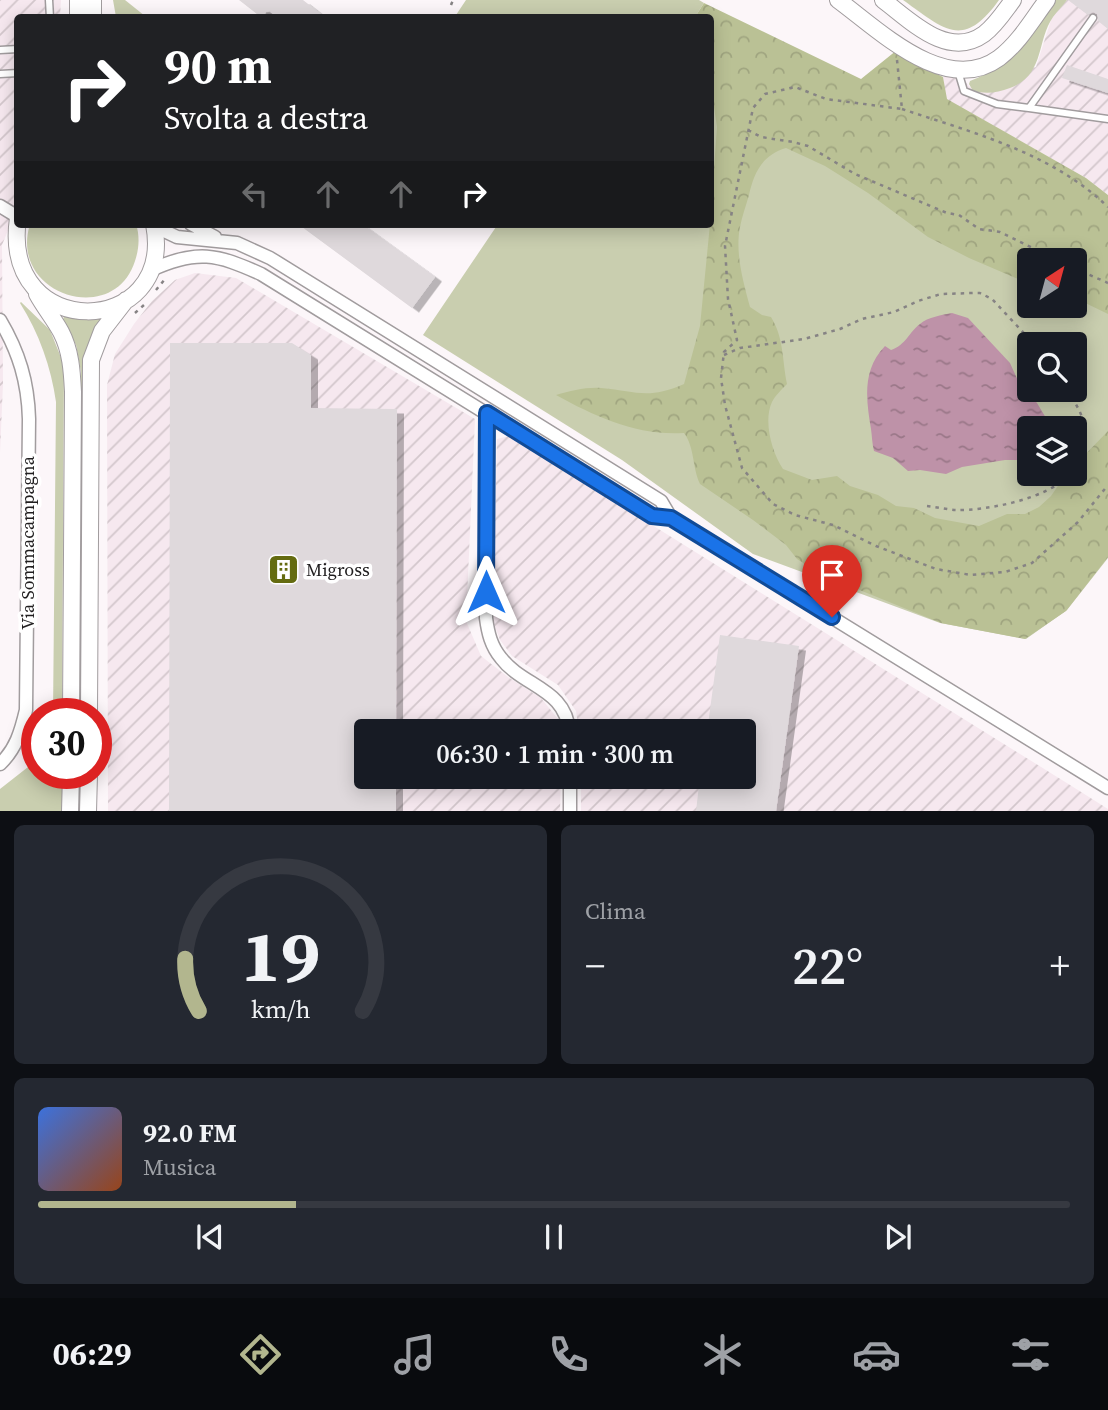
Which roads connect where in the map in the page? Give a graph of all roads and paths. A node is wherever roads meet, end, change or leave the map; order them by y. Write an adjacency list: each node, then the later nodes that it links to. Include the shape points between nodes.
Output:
1 (453, 0): 6 (path)
2 (838, 0): 8 (street)
3 (883, 0): 4 (street, via 931,35 956,43 984,34)
4 (1013, 0)
5 (1047, 0): 9 (street, via 999,58 983,67)
6 (451, 5)
7 (1093, 18): 10 (lane)
8 (904, 48): 9 (street, via 923,61); 11 (path, via 897,60)
9 (958, 70): 10 (lane, via 964,91 996,104)
10 (1028, 108): 12 (lane)
11 (902, 109): 13 (path, via 826,99 795,87 765,94 753,108); 14 (path, via 1046,163 1086,186)
12 (1108, 119)
13 (748, 130): 20 (path, via 808,146 855,174); 32 (path, via 725,246 728,299 737,340)
14 (1108, 207)
15 (15, 228): 26 (street, via 15,258 23,278)
16 (154, 228): 21 (street, via 156,248)
17 (160, 228): 19 (street, via 177,237)
18 (198, 228): 19 (street)
19 (224, 242): 37 (street, via 270,258 661,501)
20 (1033, 248)
21 (150, 270): 27 (street); 33 (street, via 200,255 230,260 261,274)
22 (1087, 274): 24 (path)
23 (169, 275): 25 (path)
24 (1108, 283)
25 (155, 291)
26 (37, 294): 27 (street, via 57,307 80,313 105,310); 38 (street, via 70,354)
27 (126, 300): 39 (street, via 102,331 91,360)
28 (149, 301): 29 (path)
29 (132, 316)
30 (0, 320): 41 (street, Via Sommacampagna, via 17,350 25,377 29,419 26,710 20,733)
31 (1023, 332): 32 (path, via 992,299 980,293 941,294 840,329)
32 (724, 355): 34 (path, via 725,405 742,468 774,504 936,569 971,575 1005,572 1032,563 1078,522)
33 (487, 413): 37 (street, via 652,516); 40 (street, via 489,639 502,660 556,698)
34 (1108, 485)
35 (1054, 486): 36 (path, via 985,508)
36 (927, 506)
37 (671, 518): 42 (street)
38 (71, 698)
39 (95, 698)
40 (567, 719)
41 (0, 764)
42 (1108, 788)
43 (71, 789): 46 (street)
44 (92, 789): 47 (street)
45 (570, 789): 48 (street)
46 (70, 811)
47 (88, 811)
48 (570, 811)

